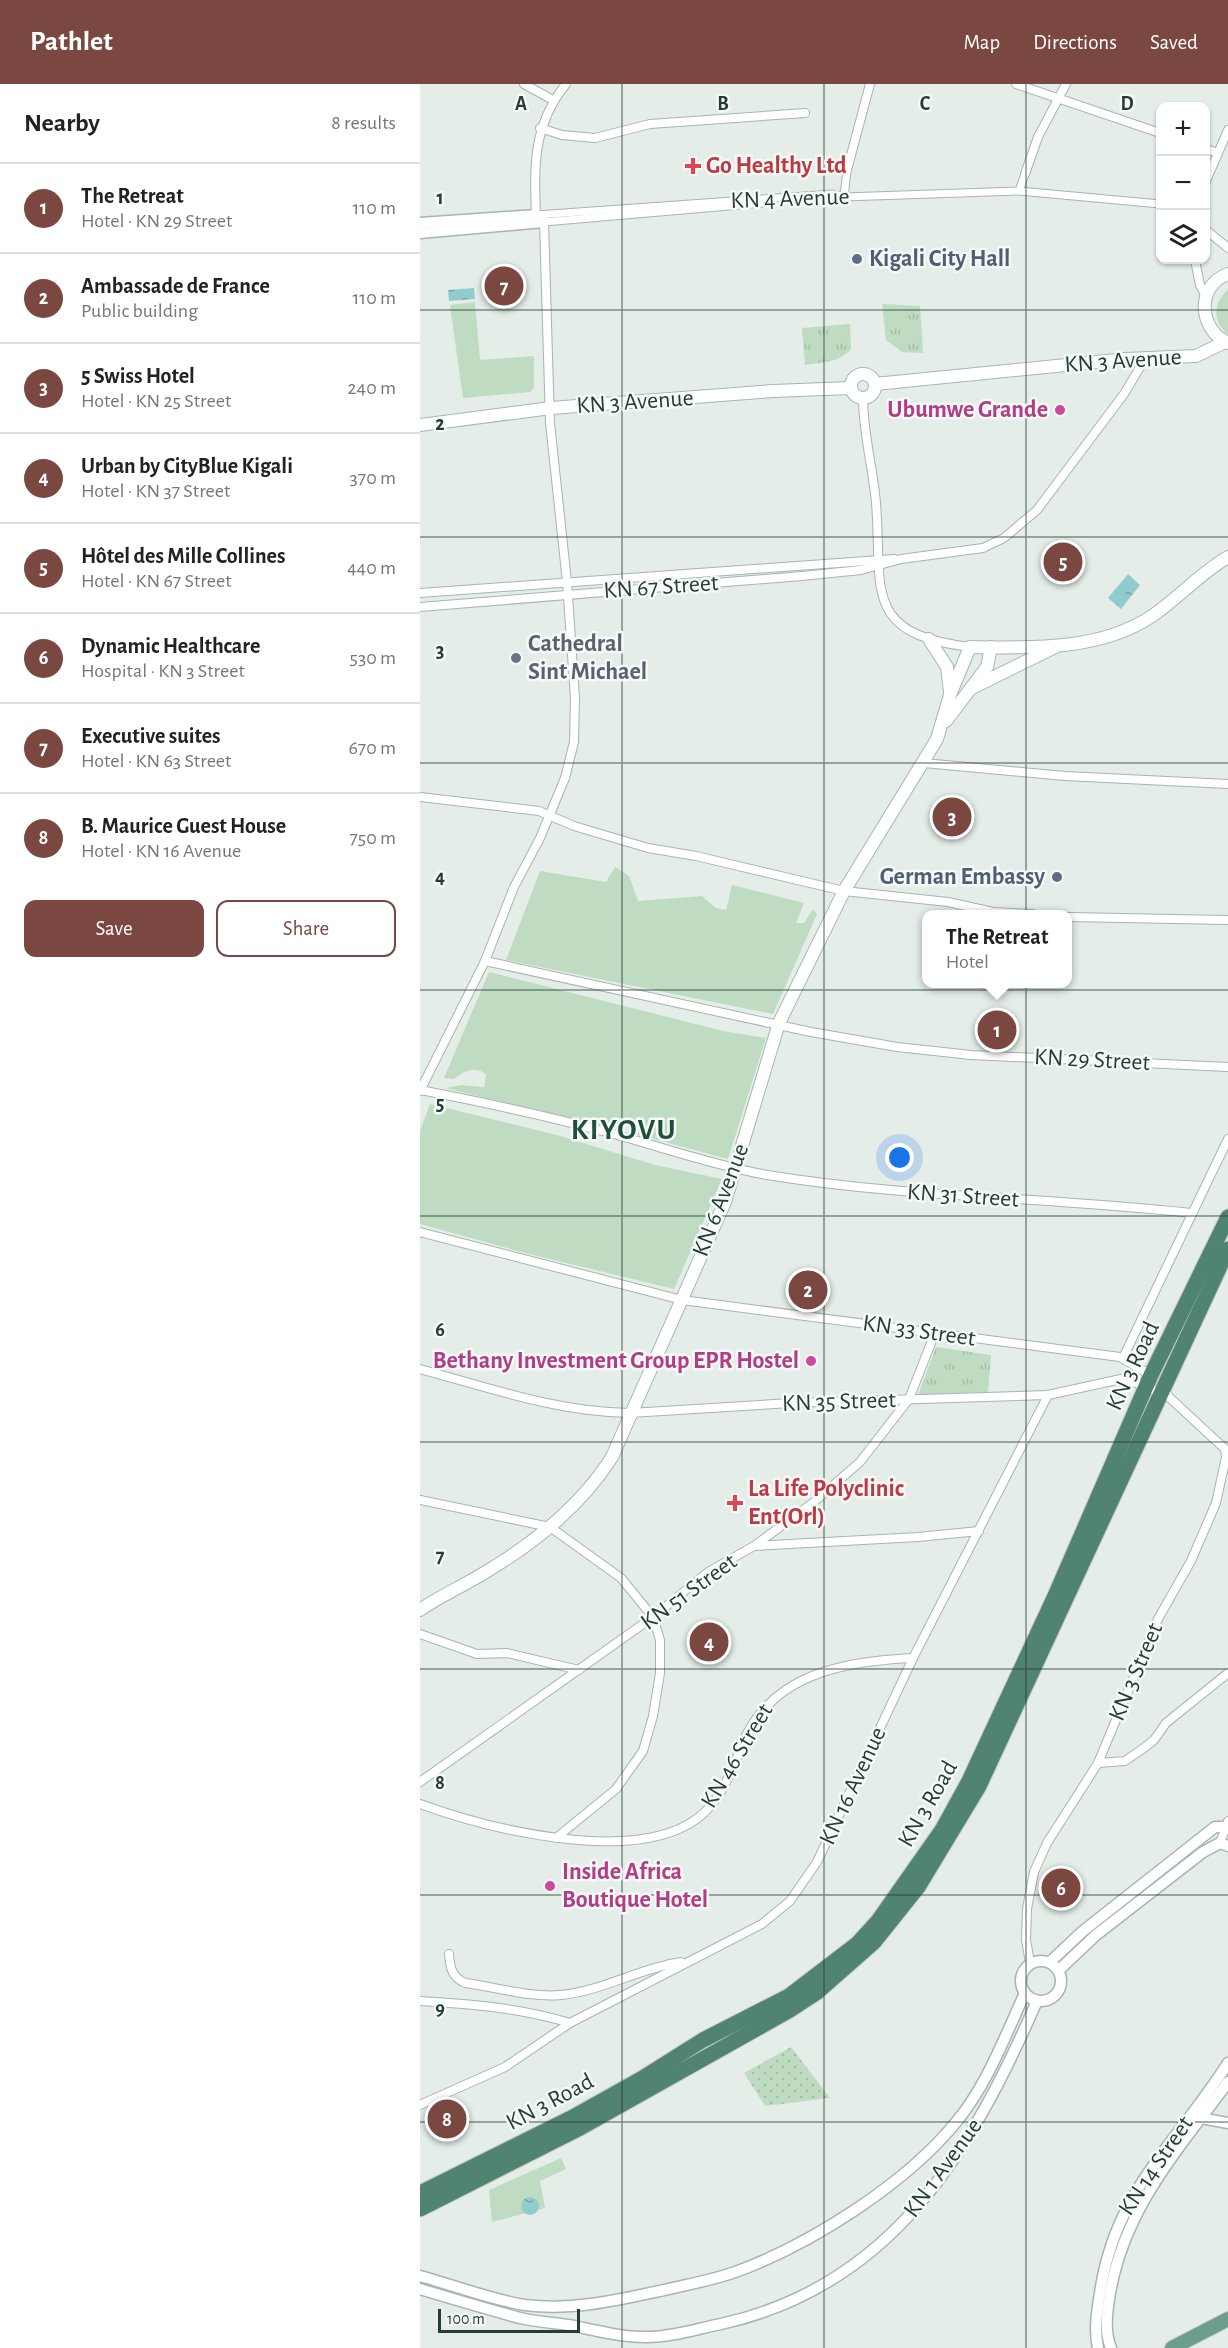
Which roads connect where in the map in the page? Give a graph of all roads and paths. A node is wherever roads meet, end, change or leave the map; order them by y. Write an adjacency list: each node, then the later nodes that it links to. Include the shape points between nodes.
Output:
1 (524, 84): 7 (street)
2 (566, 84): 7 (street)
3 (870, 84): 14 (street)
4 (1016, 84): 6 (street)
5 (1066, 84): 6 (street)
6 (1059, 99): 11 (street); 16 (street, via 1038,137)
7 (553, 100): 9 (street)
8 (805, 113): 9 (street, via 650,124 595,138)
9 (540, 128): 20 (street, via 534,173)
10 (1228, 130): 13 (street)
11 (1156, 132)
12 (1210, 150): 13 (street)
13 (1218, 153): 15 (street)
14 (847, 170): 18 (street)
15 (1210, 172)
16 (1025, 174): 17 (street)
17 (1019, 190): 18 (street, KN 4 Avenue); 19 (street, KN 4 Avenue)
18 (844, 197): 20 (street, KN 4 Avenue)
19 (1156, 204)
20 (540, 218): 21 (street); 22 (street); 33 (street)
21 (420, 223)
22 (420, 233)
23 (1210, 233): 24 (street)
24 (1228, 248)
25 (1195, 264): 27 (street)
26 (1228, 274): 27 (main road, via 1212,285)
27 (1206, 296): 28 (main road, via 1208,326)
28 (1227, 343): 29 (main road, KN 3 Avenue, via 1196,356)
29 (1145, 359): 30 (main road, KN 3 Avenue); 36 (street, KN 67 Street, via 1091,440 1021,526 983,548)
30 (875, 384): 31 (main road, via 872,377 861,374 854,377); 32 (main road, via 872,394)
31 (851, 388): 32 (main road); 33 (main road, KN 3 Avenue)
32 (862, 398): 36 (street, via 876,501)
33 (551, 408): 34 (main road, KN 3 Avenue); 39 (street, via 549,423)
34 (420, 425)
35 (1228, 557): 44 (main road, via 1151,617 1099,638)
36 (879, 562): 37 (street, KN 67 Street); 38 (street, KN 67 Street); 43 (street, via 880,592 892,615 902,626)
37 (802, 564): 38 (street); 39 (street, KN 67 Street)
38 (802, 576): 41 (street, KN 67 Street)
39 (567, 582): 40 (street, KN 67 Street); 41 (street)
40 (420, 593)
41 (568, 594): 42 (street, KN 67 Street); 53 (street, via 574,742 565,778)
42 (420, 607)
43 (929, 639): 45 (street); 48 (main road, via 947,667)
44 (1059, 645): 46 (main road); 47 (main road)
45 (970, 647): 46 (main road); 48 (main road, KN 6 Avenue)
46 (992, 647): 47 (main road, KN 6 Avenue, via 987,667)
47 (972, 688): 49 (main road, KN 6 Avenue)
48 (950, 695): 49 (main road, KN 6 Avenue)
49 (944, 725): 50 (main road, KN 6 Avenue)
50 (924, 764): 51 (street); 54 (main road, KN 6 Avenue)
51 (1228, 784)
52 (420, 797): 53 (street)
53 (549, 814): 54 (street, via 574,826 648,848); 58 (street)
54 (844, 891): 55 (street, via 948,902); 59 (main road, KN 6 Avenue)
55 (984, 910)
56 (1072, 917): 57 (street)
57 (1228, 920)
58 (485, 961): 59 (street, KN 29 Street); 61 (street)
59 (779, 1023): 60 (street, KN 29 Street, via 811,1032 946,1053); 63 (main road, KN 6 Avenue)
60 (1228, 1067)
61 (420, 1091): 63 (street, KN 31 Street, via 604,1131)
62 (1228, 1139): 64 (street)
63 (736, 1169): 64 (street, KN 31 Street, via 882,1190); 68 (main road, KN 6 Avenue)
64 (1191, 1213): 70 (street)
65 (1228, 1217): 72 (highway, KN 3 Road)
66 (420, 1232): 68 (street, KN 33 Street)
67 (1228, 1248): 73 (highway, KN 3 Road)
68 (682, 1300): 69 (street, KN 33 Street); 76 (main road, KN 6 Avenue)
69 (935, 1334): 70 (street, KN 33 Street); 75 (street, KN 51 Street)
70 (1123, 1358): 72 (street, KN 33 Street)
71 (420, 1369): 76 (street, KN 35 Street, via 543,1404)
72 (1149, 1380): 73 (street); 74 (street, via 1113,1379); 107 (highway, KN 3 Road, via 969,1781 931,1846 878,1921 857,1944 789,1996 703,2040 573,2116)
73 (1165, 1394): 77 (street, KN 3 Street); 108 (highway, KN 3 Road, via 979,1786 918,1887 874,1942 816,1993 790,2010 580,2128)
74 (1048, 1395): 75 (street, KN 35 Street); 80 (street, KN 16 Avenue)
75 (909, 1399): 76 (street, KN 35 Street); 81 (street, KN 51 Street, via 860,1462)
76 (630, 1413): 79 (main road, KN 6 Avenue, via 612,1457 598,1478)
77 (1227, 1452): 88 (street, KN 3 Street, via 1216,1503 1191,1561 1158,1619)
78 (420, 1500): 79 (street)
79 (550, 1527): 82 (main road, KN 6 Avenue, via 486,1572); 83 (street, via 621,1578)
80 (979, 1530): 81 (street); 85 (street, KN 16 Avenue)
81 (754, 1546): 83 (street, KN 51 Street, via 708,1572)
82 (420, 1610)
83 (653, 1617): 86 (street, KN 51 Street); 92 (street, via 660,1640 660,1673 643,1751 616,1789)
84 (420, 1634): 86 (street, via 477,1654 507,1653)
85 (913, 1658): 92 (street, KN 46 Street, via 861,1663 783,1689 756,1716 714,1802 678,1829 634,1838); 95 (street, KN 16 Avenue, via 843,1810 804,1883 770,1919)
86 (579, 1670): 89 (street, KN 51 Street)
87 (1228, 1673): 88 (street, via 1166,1723 1141,1750 1125,1761)
88 (1098, 1763): 96 (street, KN 3 Street, via 1034,1872 1026,1934)
89 (420, 1782)
90 (420, 1804): 92 (street, KN 46 Street, via 502,1830)
91 (1227, 1825): 93 (street); 97 (street, via 1215,1827 1083,1930)
92 (556, 1838)
93 (1224, 1844): 97 (street)
94 (449, 1954): 95 (street, via 456,1978 465,1983 559,1996 657,1966)
95 (687, 1961): 101 (street, KN 16 Avenue)
96 (1030, 1963): 97 (street, via 1037,1960); 98 (street, via 1022,1974)
97 (1054, 1966): 100 (street, via 1061,1982 1056,1995)
98 (1025, 1994): 100 (street); 109 (street, KN 1 Avenue, via 981,2084 940,2140 894,2182 779,2254 701,2282 620,2301 560,2307 524,2304)
99 (420, 2001): 101 (street, via 538,2013)
100 (1037, 2001): 110 (street, KN 1 Avenue, via 985,2109 944,2175 918,2208 855,2266 783,2305 693,2331 618,2336 522,2318)
101 (570, 2023): 104 (street, KN 16 Avenue, via 505,2067)
102 (1228, 2063): 105 (street, KN 14 Street)
103 (1228, 2082): 105 (street, KN 14 Street)
104 (420, 2105)
105 (1195, 2117): 106 (street); 112 (street, KN 14 Street, via 1131,2197 1117,2226 1101,2289 1096,2328); 113 (street, KN 14 Street, via 1143,2199 1121,2246 1108,2304 1107,2338)
106 (1228, 2124)
107 (420, 2193)
108 (420, 2209)
109 (420, 2276)
110 (420, 2289)
111 (1228, 2319): 114 (main road)
112 (1098, 2348)
113 (1111, 2348)
114 (1172, 2348)

